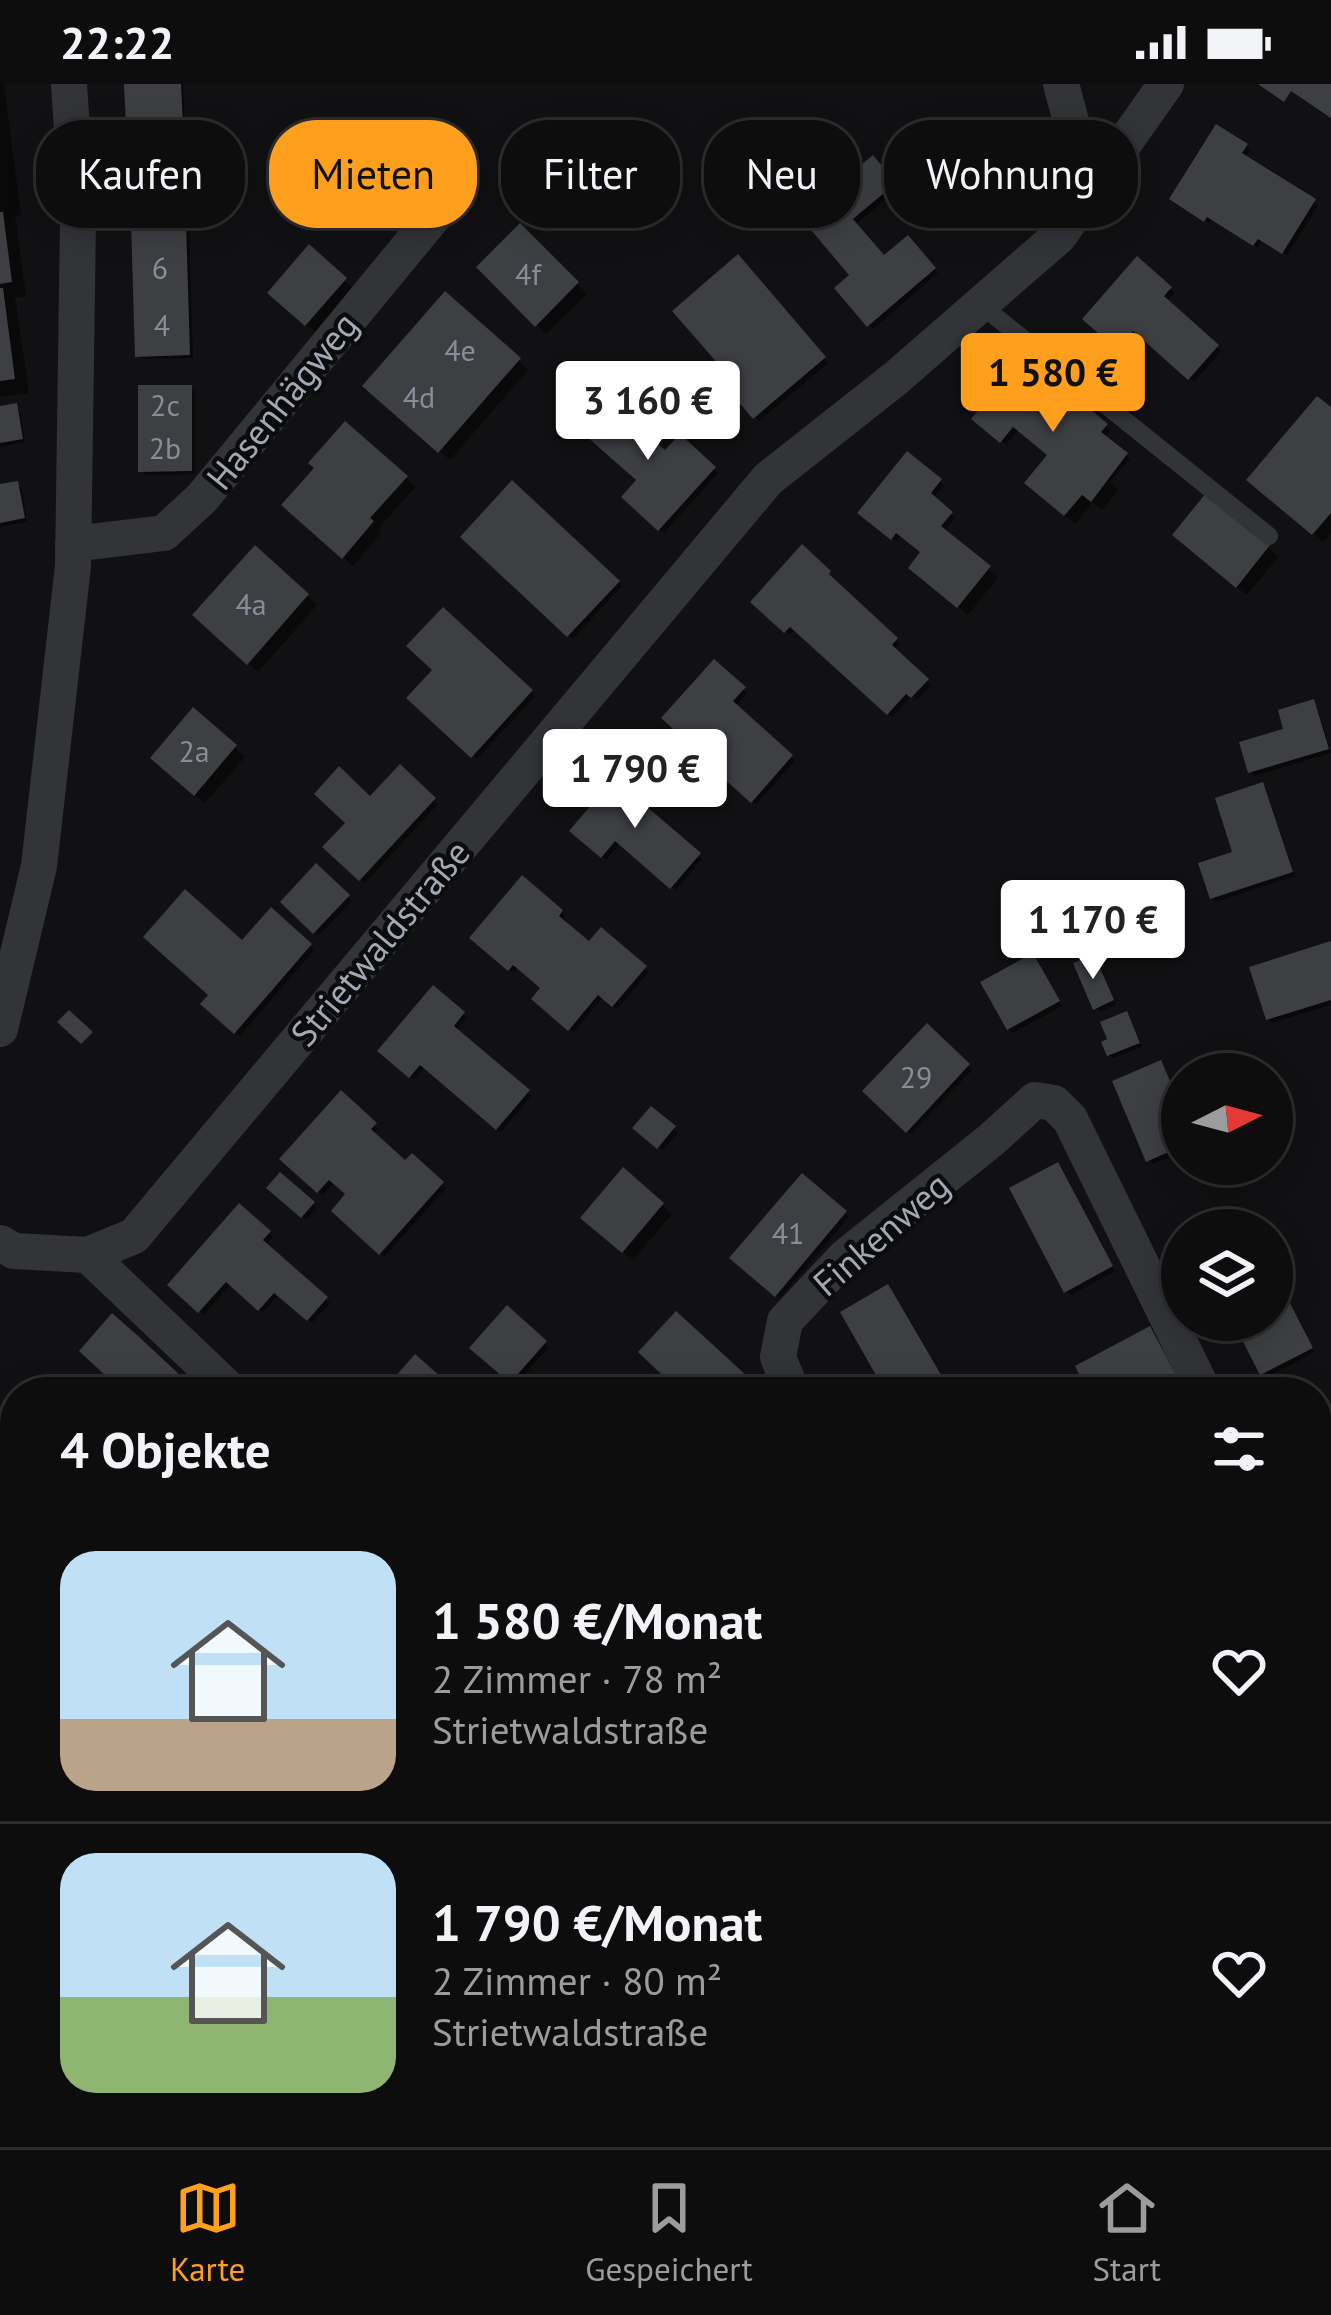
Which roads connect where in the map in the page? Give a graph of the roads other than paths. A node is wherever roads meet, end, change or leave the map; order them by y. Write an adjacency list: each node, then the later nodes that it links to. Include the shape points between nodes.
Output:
1 (69, 84): 10 (street, via 78,220)
2 (1061, 84): 4 (street)
3 (1166, 84): 5 (street, Strietwaldstraße)
4 (1071, 120)
5 (1138, 125)
6 (424, 228): 10 (street, Hasenhägweg, via 202,498 164,533)
7 (1065, 228): 8 (street, Strietwaldstraße)
8 (981, 304): 9 (lane); 13 (street, Strietwaldstraße, via 768,479 134,1236)
9 (1269, 536)
10 (73, 544): 11 (street, via 39,866)
11 (0, 1029)
12 (0, 1243): 13 (street, via 14,1251)
13 (88, 1255): 14 (street)
14 (216, 1377)
15 (786, 1377): 16 (street, Finkenweg, via 778,1357 785,1321 845,1257 1035,1100 1054,1103 1070,1119)
16 (1197, 1377)

